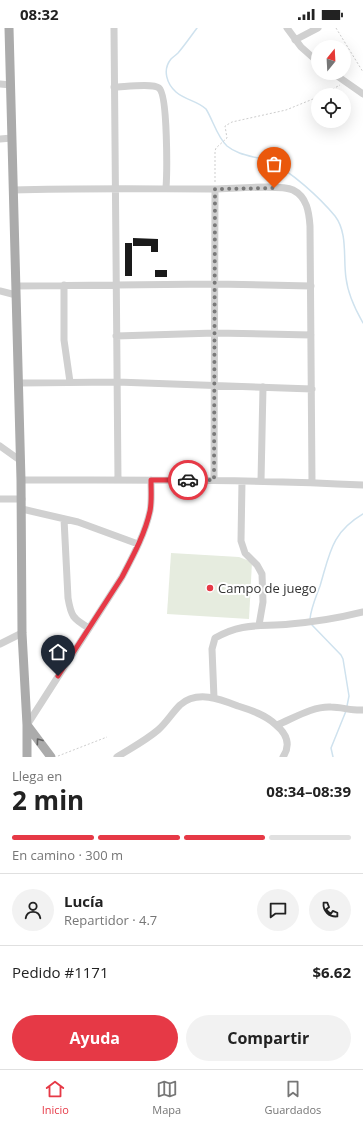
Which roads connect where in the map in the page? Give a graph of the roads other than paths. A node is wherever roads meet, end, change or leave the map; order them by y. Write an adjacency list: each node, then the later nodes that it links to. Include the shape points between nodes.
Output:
1 (10, 28): 9 (main road)
2 (114, 28): 10 (street)
3 (286, 28): 5 (street)
4 (318, 28): 5 (street)
5 (295, 40): 6 (street)
6 (311, 56)
7 (342, 80): 11 (street)
8 (0, 84): 9 (street)
9 (11, 86): 12 (main road)
10 (114, 87): 14 (street); 15 (street, via 160,88 164,102)
11 (363, 94)
12 (12, 138): 13 (street); 17 (main road)
13 (0, 139)
14 (115, 188): 15 (street); 17 (street); 20 (street)
15 (166, 188): 16 (street)
16 (215, 189): 18 (street); 21 (street, via 285,188 303,198 310,221)
17 (13, 190): 22 (main road)
18 (215, 284): 20 (street); 21 (street); 24 (street)
19 (64, 285): 20 (street); 22 (street); 28 (street, via 64,340)
20 (116, 285): 26 (street)
21 (311, 286): 25 (street)
22 (16, 290): 23 (street); 27 (main road)
23 (0, 291)
24 (215, 333): 25 (street); 26 (street); 30 (street)
25 (311, 335): 32 (street)
26 (116, 336): 29 (street)
27 (18, 382): 28 (street); 34 (main road)
28 (70, 382): 29 (street)
29 (117, 382): 30 (street); 36 (street)
30 (215, 385): 31 (street); 38 (street)
31 (263, 387): 32 (street); 40 (street)
32 (312, 389): 41 (street)
33 (0, 446): 34 (street)
34 (21, 461): 35 (main road)
35 (21, 480): 36 (street); 44 (main road)
36 (118, 480): 37 (street)
37 (151, 480): 38 (street); 47 (street, via 150,512)
38 (214, 480): 39 (street)
39 (242, 481): 40 (street); 49 (street, via 241,541 245,553 262,574 263,602)
40 (261, 481): 41 (street)
41 (312, 482): 42 (street)
42 (363, 485)
43 (0, 499): 44 (street)
44 (22, 499): 45 (main road)
45 (22, 509): 46 (street); 51 (main road)
46 (64, 519): 47 (street); 50 (street, via 70,610 76,620)
47 (138, 544): 50 (street, via 122,577)
48 (363, 612): 49 (street, via 276,626)
49 (259, 625): 53 (street, via 237,628 215,638 212,649)
50 (89, 628): 55 (street)
51 (22, 633): 52 (street); 55 (main road)
52 (0, 644)
53 (214, 698): 56 (street, via 253,711); 59 (street, via 188,700 159,730)
54 (363, 710): 56 (street, via 324,707)
55 (27, 725): 57 (main road); 58 (main road, one-way to 55)
56 (277, 726): 60 (street, via 288,746)
57 (27, 757)
58 (50, 757)
59 (117, 757)
60 (283, 757)

